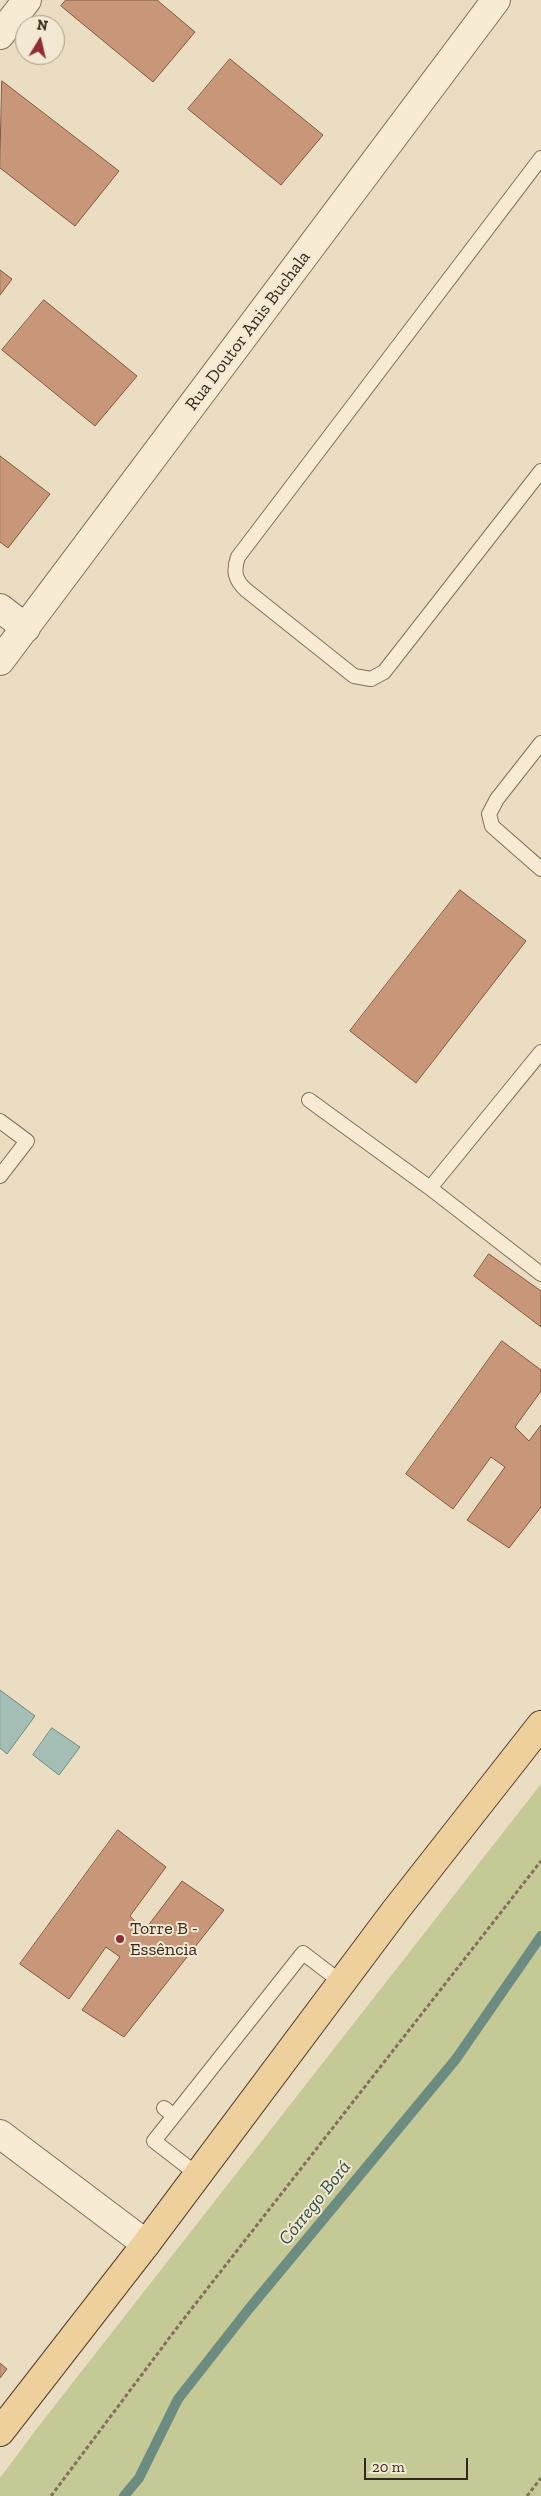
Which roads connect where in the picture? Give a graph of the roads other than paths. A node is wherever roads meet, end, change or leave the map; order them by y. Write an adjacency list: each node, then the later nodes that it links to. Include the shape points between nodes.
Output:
1 (26, 0): 3 (street)
2 (496, 0): 7 (street, Rua Doutor Anis Buchala)
3 (0, 35)
4 (541, 158): 5 (lane, via 238,557 235,574 239,584 354,676 372,680 384,672)
5 (541, 472)
6 (0, 608): 7 (street)
7 (26, 628): 8 (street, Rua Doutor Anis Buchala)
8 (0, 661)
9 (541, 744): 10 (lane, via 497,799 489,814 492,826)
10 (541, 869)
11 (541, 1052): 15 (lane)
12 (309, 1100): 15 (lane)
13 (0, 1121): 14 (lane, via 27,1141)
14 (0, 1176)
15 (430, 1188): 16 (lane)
16 (541, 1274)
17 (541, 1725): 18 (main road)
18 (341, 1982): 20 (main road); 20 (lane, via 303,1953 149,2138)
19 (0, 2134): 21 (street)
20 (198, 2175): 21 (main road)
21 (146, 2244): 22 (main road)
22 (0, 2432)

